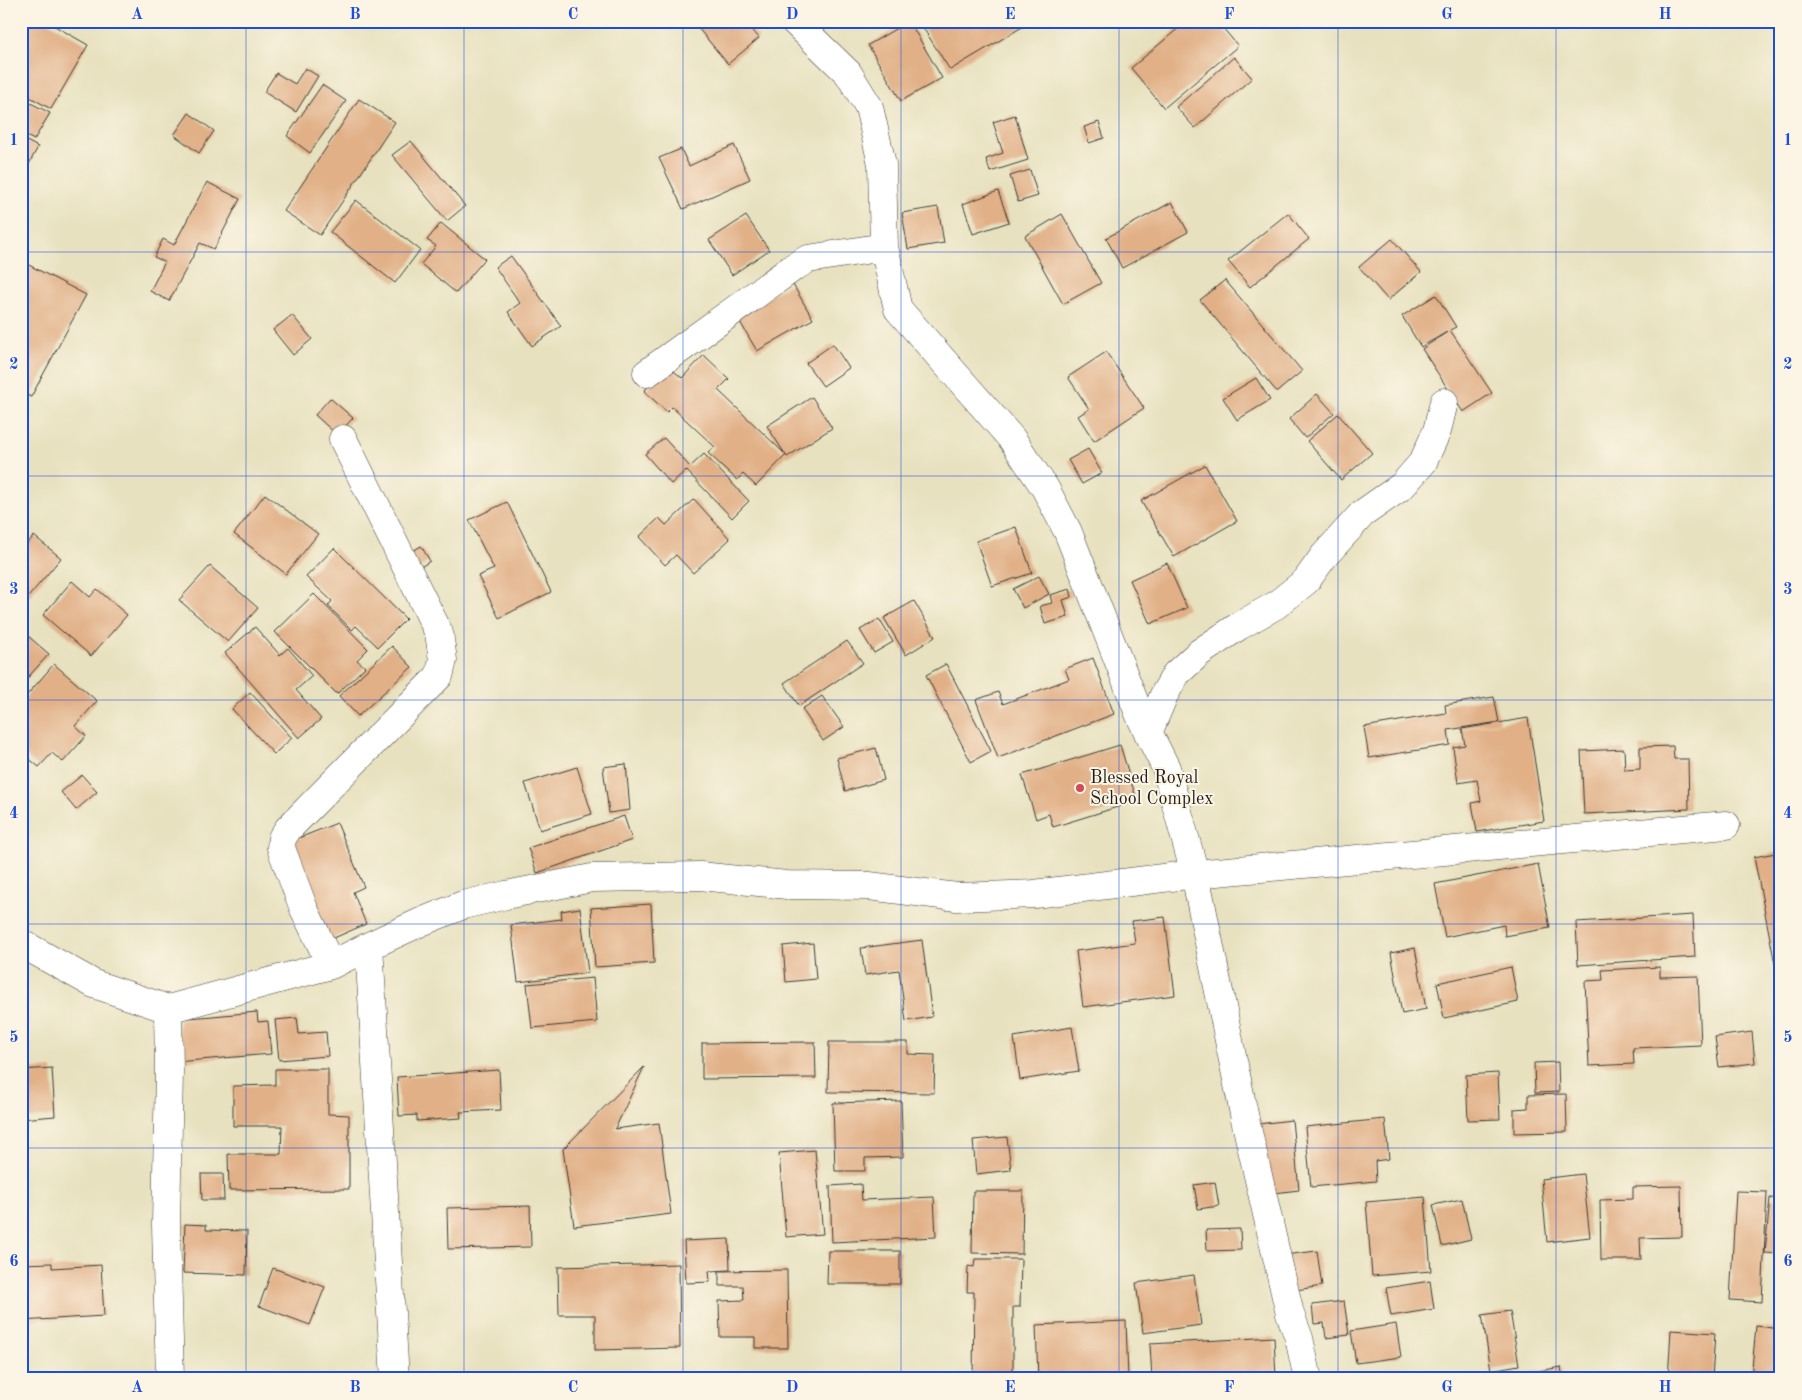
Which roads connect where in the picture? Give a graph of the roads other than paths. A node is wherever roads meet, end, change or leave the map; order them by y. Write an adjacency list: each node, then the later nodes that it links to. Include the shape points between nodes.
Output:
1 (794, 21): 2 (street, via 848,73 869,107 882,164)
2 (884, 247): 3 (street, via 808,259); 6 (street, via 898,309 1012,440 1045,488 1068,532)
3 (647, 373)
4 (1444, 402): 6 (street, via 1437,431 1423,462 1402,486 1362,514 1306,581 1276,605 1199,653 1176,674)
5 (343, 439): 11 (street, via 439,633 443,660 439,676 282,838 281,848 304,909)
6 (1148, 733): 8 (street, via 1166,768)
7 (1726, 825): 8 (street)
8 (1195, 874): 10 (street, via 1034,894 957,897 870,886 787,885 700,876 592,878 463,905); 15 (street, via 1244,1119)
9 (21, 943): 12 (street, via 94,984)
10 (369, 946): 11 (street); 14 (street)
11 (331, 964): 12 (street)
12 (168, 1009): 13 (street, via 166,1225)
13 (170, 1379)
14 (395, 1379)
15 (1308, 1379)

